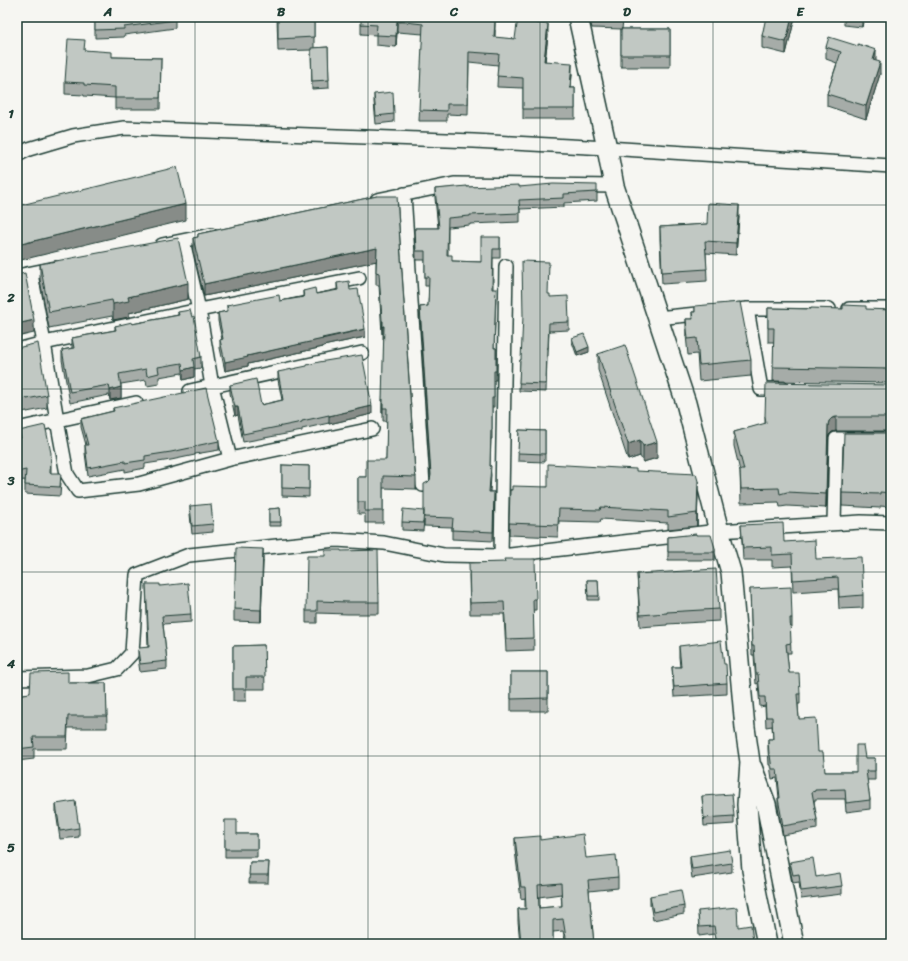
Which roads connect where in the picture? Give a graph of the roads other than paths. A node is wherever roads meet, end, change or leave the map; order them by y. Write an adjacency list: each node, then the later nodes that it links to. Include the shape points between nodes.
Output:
1 (575, 18): 2 (street)
2 (607, 148): 3 (street, via 124,128 73,136); 4 (street); 5 (street)
3 (17, 154)
4 (891, 166)
5 (614, 186): 6 (street, via 454,184); 19 (street)
6 (404, 194): 7 (street); 32 (street)
7 (366, 202)
8 (221, 233): 9 (street)
9 (183, 241): 10 (street); 18 (street)
10 (154, 247)
11 (67, 266): 13 (street)
12 (506, 266): 36 (street)
13 (31, 274): 14 (street); 20 (street)
14 (17, 276)
15 (359, 278): 18 (street)
16 (746, 309): 17 (street); 19 (street); 24 (street, via 761,389)
17 (891, 309)
18 (199, 310): 20 (street); 23 (street)
19 (657, 318): 35 (street, via 686,404)
20 (44, 343): 21 (street); 27 (street)
21 (17, 350)
22 (362, 353): 23 (street)
23 (212, 386): 25 (street); 31 (street)
24 (799, 389)
25 (181, 393)
26 (150, 400): 27 (street)
27 (57, 420): 28 (street); 31 (street, via 67,474 78,491 139,484)
28 (17, 429)
29 (372, 429): 31 (street)
30 (891, 439): 34 (street, via 836,439)
31 (230, 459)
32 (423, 485)
33 (891, 523): 34 (street)
34 (834, 524): 35 (street)
35 (719, 531): 36 (street); 38 (street, via 731,572)
36 (501, 556): 37 (street, via 444,555 384,543 336,540 189,555 137,575 132,653 117,669 88,676)
37 (17, 678)
38 (750, 762): 39 (street, via 747,805 752,870); 40 (street, via 766,804)
39 (767, 944)
40 (794, 944)

